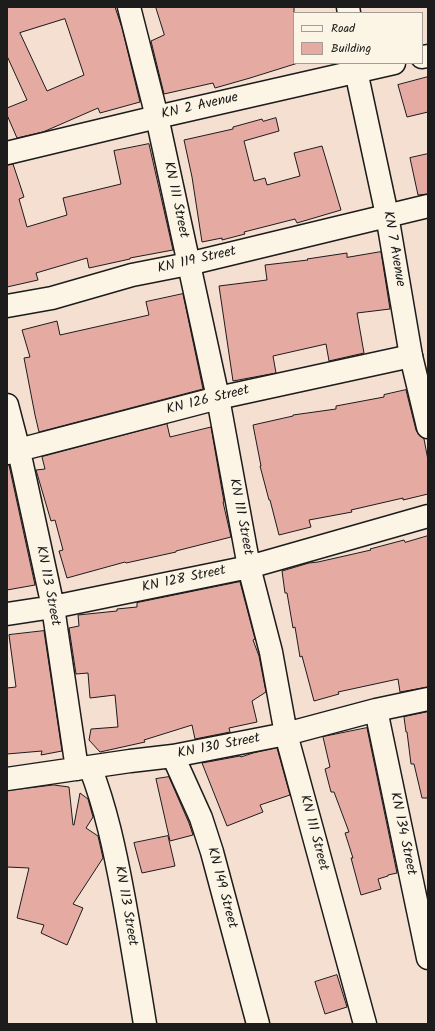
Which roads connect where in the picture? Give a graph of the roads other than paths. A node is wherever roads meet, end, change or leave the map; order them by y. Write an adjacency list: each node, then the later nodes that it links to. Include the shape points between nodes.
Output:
1 (129, 7): 4 (street, KN 111 Street)
2 (384, 64): 3 (street, KN 2 Avenue)
3 (355, 67): 4 (street, KN 2 Avenue); 7 (street, KN 7 Avenue)
4 (157, 117): 5 (street, KN 2 Avenue); 8 (street, KN 111 Street)
5 (7, 153)
6 (428, 206): 7 (street, KN 119 Street)
7 (387, 215): 8 (street, KN 119 Street); 10 (street, KN 7 Avenue)
8 (188, 264): 9 (street, KN 119 Street, via 132,275 52,298); 11 (street, KN 111 Street)
9 (7, 306)
10 (411, 356): 11 (street, KN 126 Street); 13 (street, KN 7 Avenue)
11 (218, 398): 14 (street, KN 126 Street); 16 (street, KN 111 Street)
12 (7, 405): 14 (street, KN 113 Street)
13 (428, 426)
14 (13, 452): 17 (street, KN 113 Street)
15 (428, 516): 16 (street, KN 128 Street)
16 (249, 567): 17 (street, KN 128 Street); 21 (street, KN 111 Street, via 271,652)
17 (53, 607): 18 (street, KN 128 Street); 23 (street, KN 113 Street)
18 (7, 614)
19 (428, 699): 20 (street, KN 130 Street)
20 (376, 710): 21 (street, KN 130 Street); 25 (street, KN 134 Street)
21 (286, 734): 22 (street, KN 130 Street); 28 (street, KN 111 Street)
22 (173, 756): 23 (street, KN 130 Street); 27 (street, KN 149 Street, via 201,818 212,852)
23 (83, 768): 24 (street, KN 130 Street); 26 (street, KN 113 Street, via 98,788 114,847)
24 (7, 779)
25 (428, 958)
26 (145, 1024)
27 (258, 1024)
28 (365, 1024)

